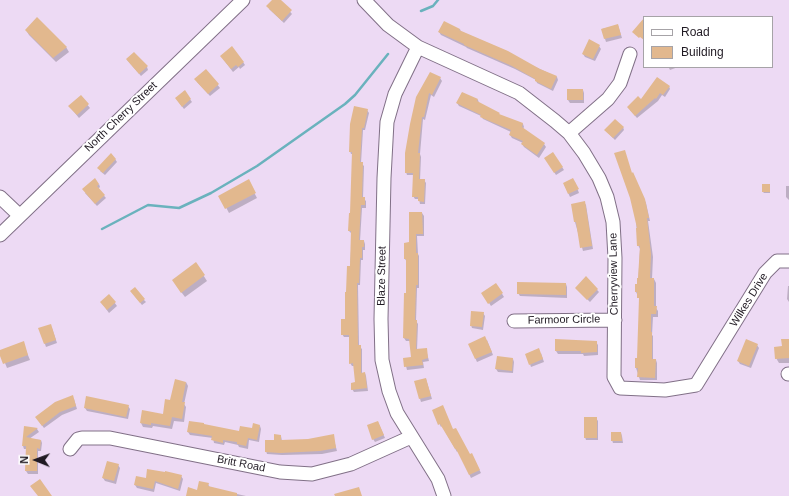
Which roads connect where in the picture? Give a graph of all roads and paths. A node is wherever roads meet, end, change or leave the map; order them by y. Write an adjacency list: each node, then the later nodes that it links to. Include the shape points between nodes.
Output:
1 (243, 0): 7 (street, North Cherry Street)
2 (364, 0): 3 (street, Cherryview Lane, via 388,25)
3 (418, 47): 5 (street, Cherryview Lane, via 519,93); 13 (street, Blaze Street, via 395,94 387,122 381,319 382,360 389,391 397,414)
4 (630, 54): 5 (street, via 620,83 608,99)
5 (569, 133): 10 (street, Cherryview Lane, via 599,178 607,197 613,222 616,258)
6 (0, 197): 7 (street)
7 (20, 215): 8 (street, North Cherry Street)
8 (0, 235)
9 (789, 261): 12 (street, Wilkes Drive, via 777,261 765,273)
10 (615, 320): 11 (street, Farmoor Circle); 12 (street, Cherryview Lane, via 614,377 620,388 665,390 696,385)
11 (514, 321)
12 (730, 331)
13 (411, 437): 14 (street, Britt Road, via 351,464 312,474 280,472 110,438 78,439); 15 (street, Blaze Street, via 438,479)
14 (70, 449)
15 (444, 496)

